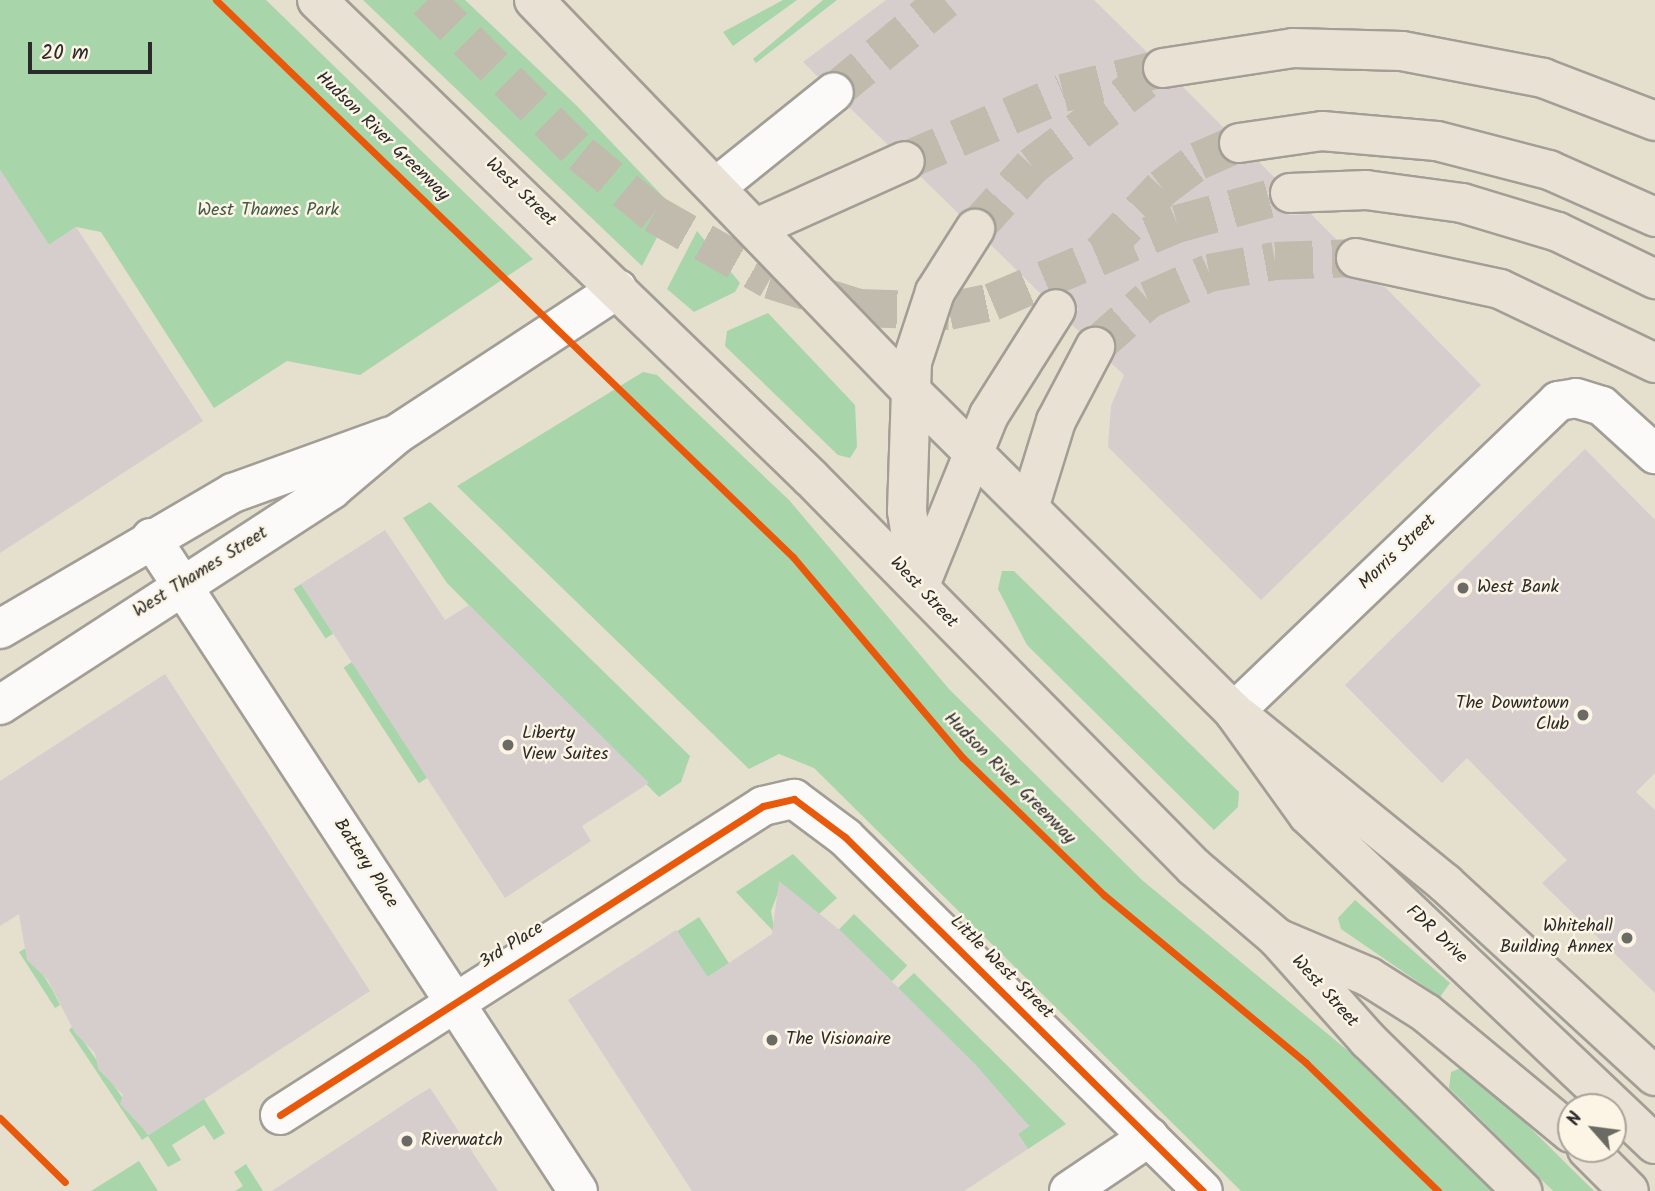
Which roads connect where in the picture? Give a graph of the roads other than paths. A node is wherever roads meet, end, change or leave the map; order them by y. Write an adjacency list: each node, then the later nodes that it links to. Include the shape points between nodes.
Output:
1 (317, 0): 15 (main road, West Street)
2 (534, 0): 8 (main road)
3 (1163, 68): 5 (main road, via 1293,48 1402,51 1543,78)
4 (834, 92): 8 (street)
5 (1655, 121)
6 (1240, 143): 10 (main road, via 1322,131 1437,142 1549,170)
7 (905, 161): 11 (main road)
8 (716, 187): 11 (main road)
9 (1290, 193): 14 (main road, via 1366,190 1512,215)
10 (1655, 217)
11 (756, 228): 19 (main road)
12 (975, 229): 19 (main road, via 935,292)
13 (1356, 258): 18 (main road, via 1500,289)
14 (1655, 279)
15 (618, 289): 20 (street, West Thames Street); 26 (main road, West Street)
16 (1056, 309): 21 (main road, via 1013,372)
17 (1096, 347): 23 (main road, via 1056,421)
18 (1655, 363)
19 (908, 388): 21 (main road); 26 (main road, via 907,511)
20 (397, 434): 24 (street, West Thames Street, via 286,469); 25 (street, West Thames Street, via 332,489)
21 (972, 449): 23 (main road); 26 (main road)
22 (1655, 454): 29 (street, Morris Street, via 1602,406 1565,399 1548,408)
23 (1030, 505): 29 (main road)
24 (151, 538): 25 (street, Battery Place); 27 (street, West Thames Street)
25 (182, 584): 28 (street, West Thames Street); 32 (street, Battery Place)
26 (919, 587): 31 (main road, West Street, via 1148,822)
27 (0, 629)
28 (0, 705)
29 (1234, 712): 33 (main road, via 1445,883); 37 (main road, FDR Drive, via 1308,815)
30 (763, 806): 32 (street, 3rd Place); 36 (street, Little West Street, via 794,799 822,815)
31 (1277, 938): 35 (main road, via 1403,996 1500,1068); 42 (main road, West Street, via 1368,1040)
32 (454, 1001): 34 (street, 3rd Place); 39 (street, Battery Place)
33 (1655, 1076)
34 (280, 1115)
35 (1557, 1120)
36 (1149, 1137): 40 (street); 41 (street, Little West Street)
37 (1655, 1144)
38 (1601, 1163): 43 (main road)
39 (578, 1191)
40 (1069, 1191)
41 (1203, 1191)
42 (1522, 1191)
43 (1629, 1191)

